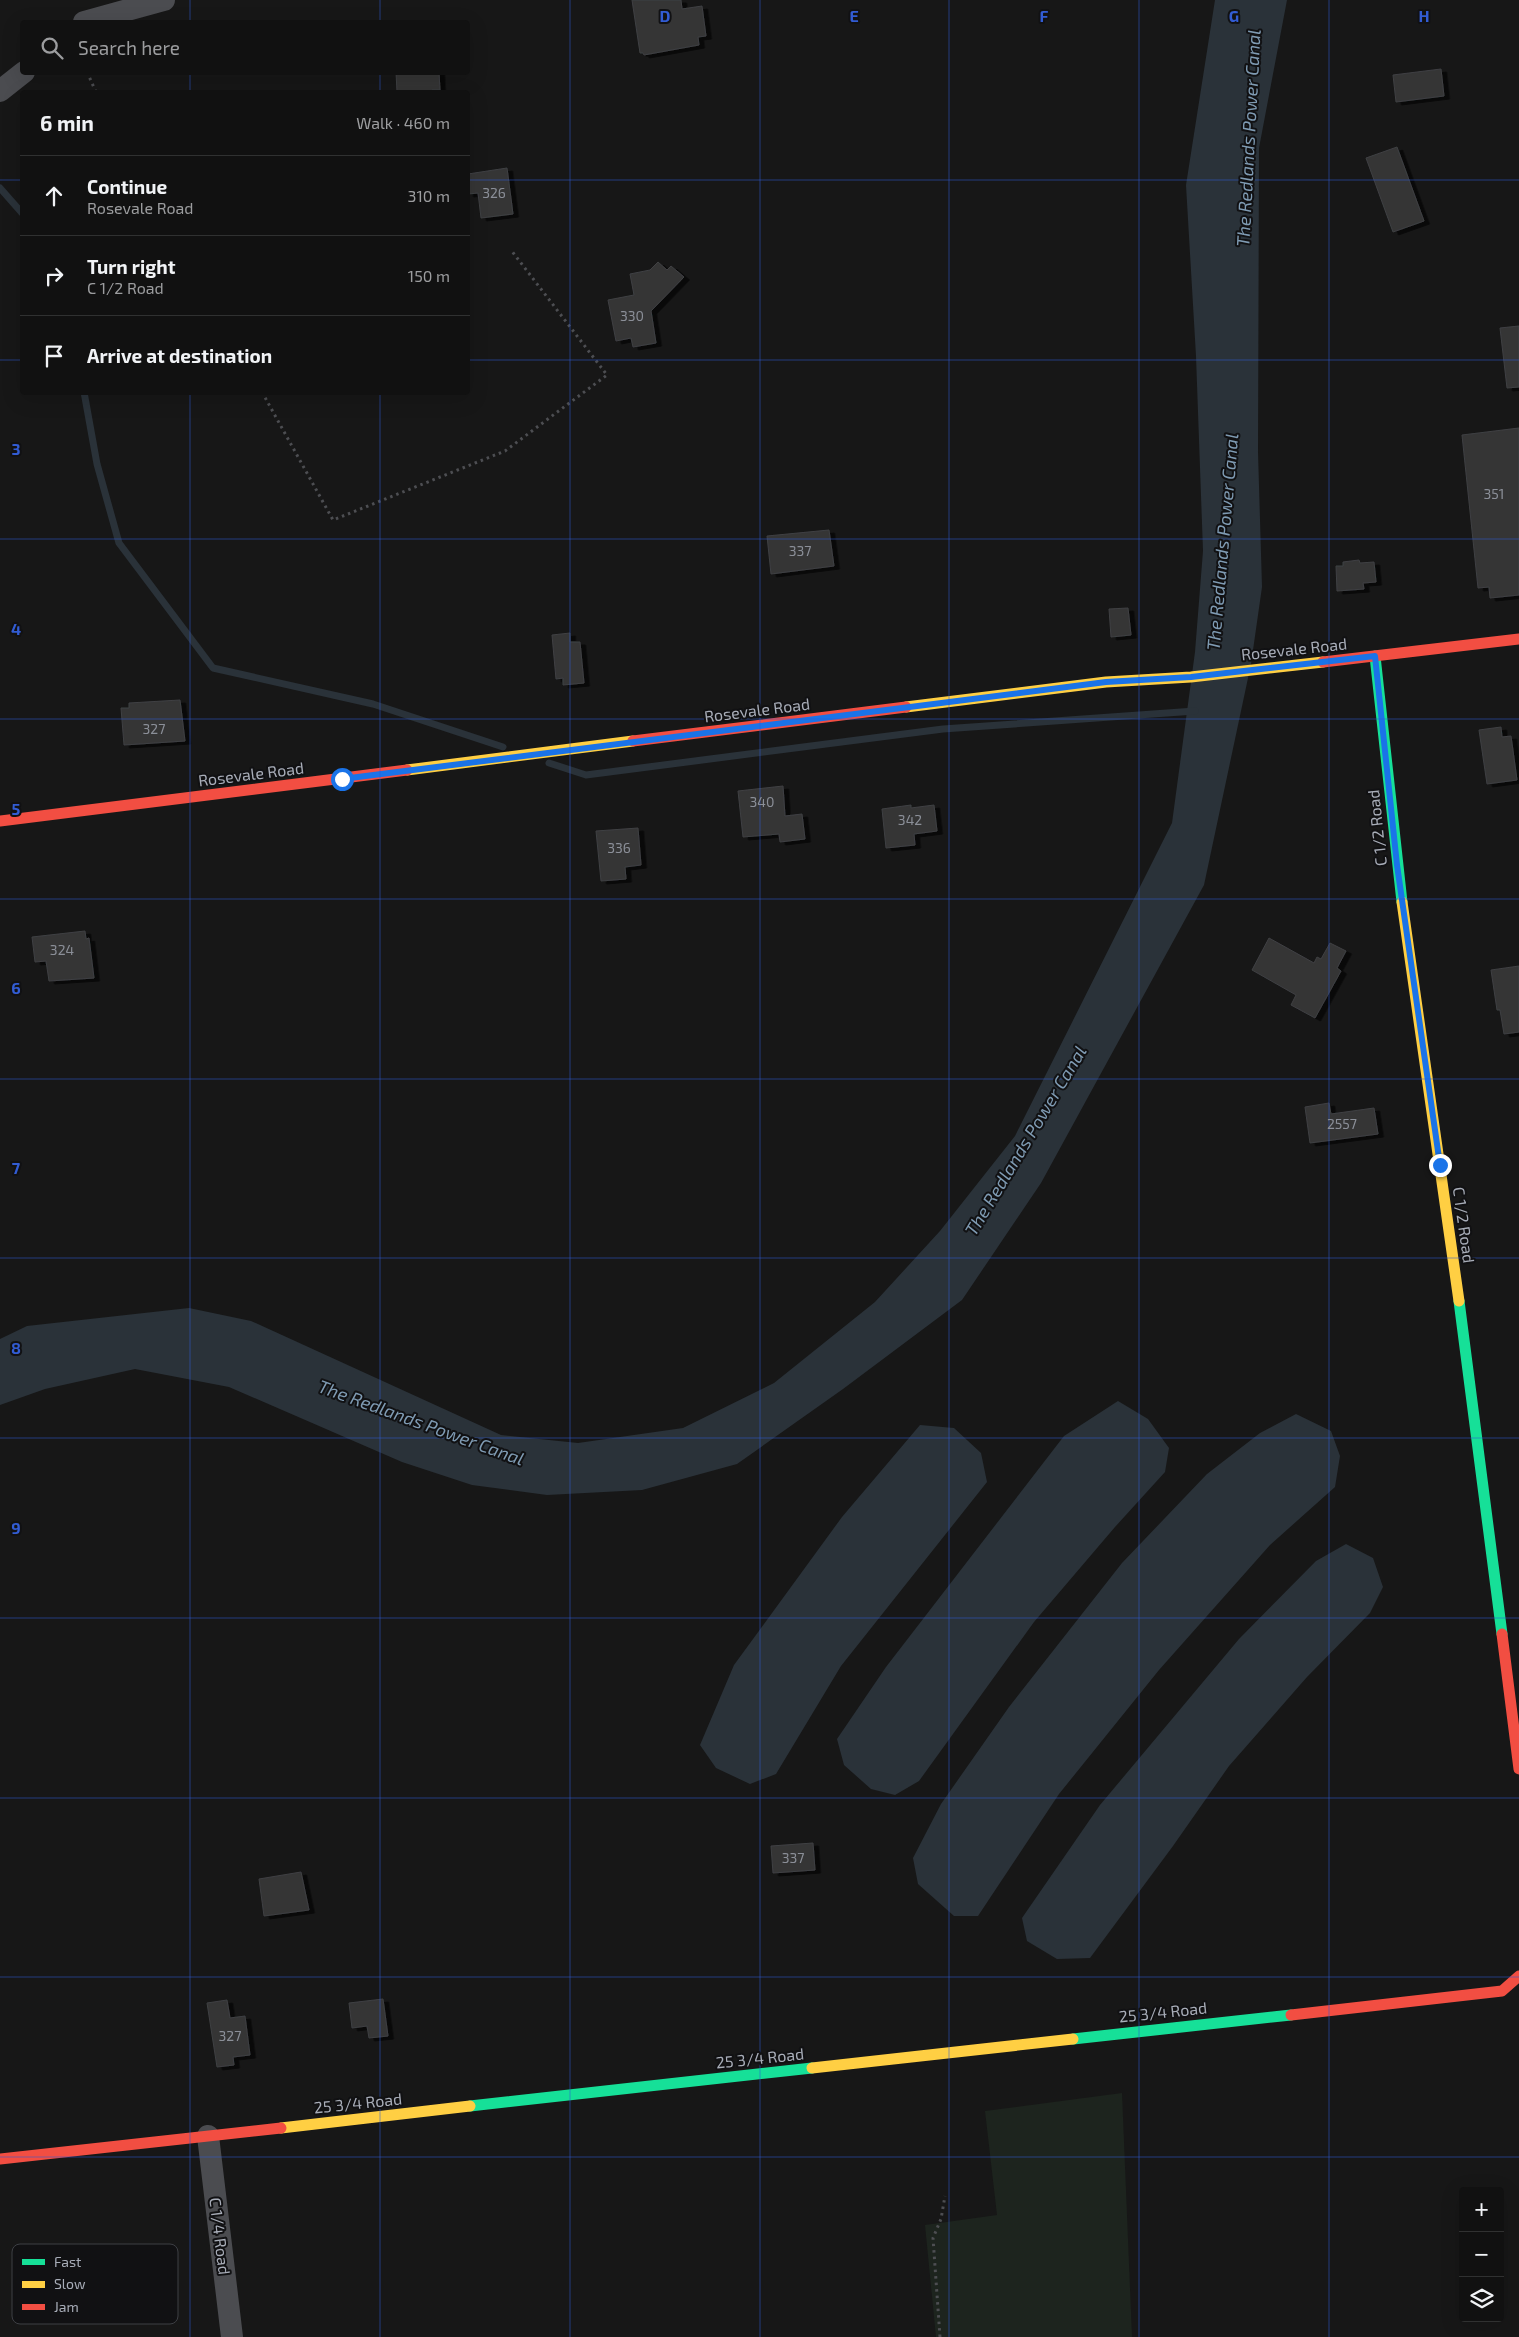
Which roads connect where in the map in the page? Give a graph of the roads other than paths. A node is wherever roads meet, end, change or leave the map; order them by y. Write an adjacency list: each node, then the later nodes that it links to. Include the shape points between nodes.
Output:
1 (164, 0): 2 (street)
2 (91, 20)
3 (20, 75): 4 (street)
4 (0, 91)
5 (1519, 639): 6 (street, Rosevale Road)
6 (1375, 656): 7 (street, Rosevale Road, via 1191,677 1106,682); 8 (street, C 1/2 Road, via 1397,865 1478,1438)
7 (0, 821)
8 (1519, 1769)
9 (1519, 1976): 10 (street, 25 3/4 Road, via 1502,1991)
10 (208, 2136): 11 (street, 25 3/4 Road); 12 (street, C 1/4 Road)
11 (0, 2159)
12 (232, 2337)

